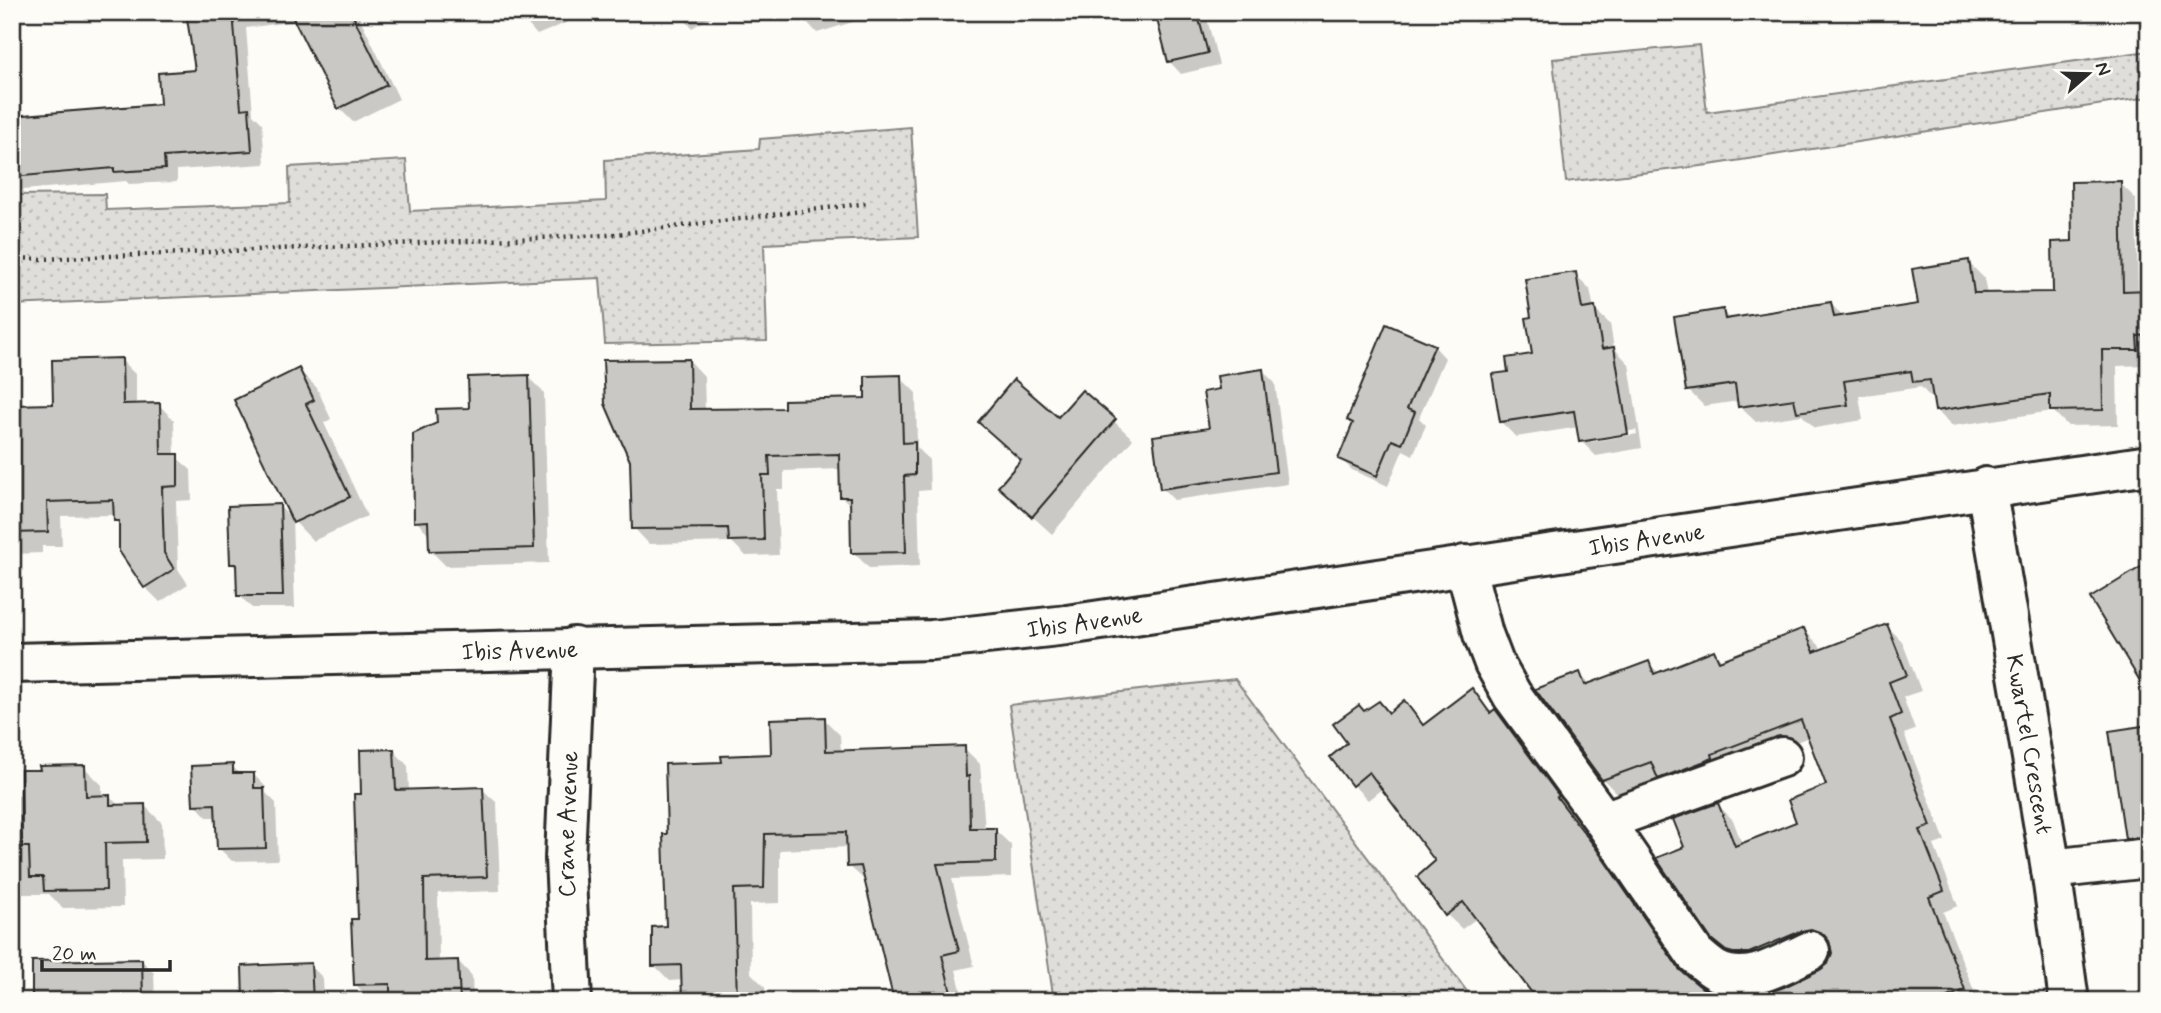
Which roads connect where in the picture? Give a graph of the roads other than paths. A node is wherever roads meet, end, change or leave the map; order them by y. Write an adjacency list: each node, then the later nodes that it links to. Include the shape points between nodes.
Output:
1 (2149, 465): 2 (street, Ibis Avenue)
2 (1986, 487): 3 (street, Ibis Avenue); 9 (street, Kwartel Crescent)
3 (1465, 565): 4 (street, Ibis Avenue, via 1067,625 932,640); 7 (street, via 1494,663)
4 (574, 647): 5 (street, Ibis Avenue); 11 (street, Crane Avenue, via 565,859)
5 (12, 663)
6 (1782, 757): 7 (street)
7 (1604, 821): 10 (street, via 1695,954 1716,971 1740,978)
8 (2149, 858): 9 (street)
9 (2051, 869): 12 (street, Kwartel Crescent)
10 (1810, 951)
11 (572, 1001)
12 (2069, 1001)

